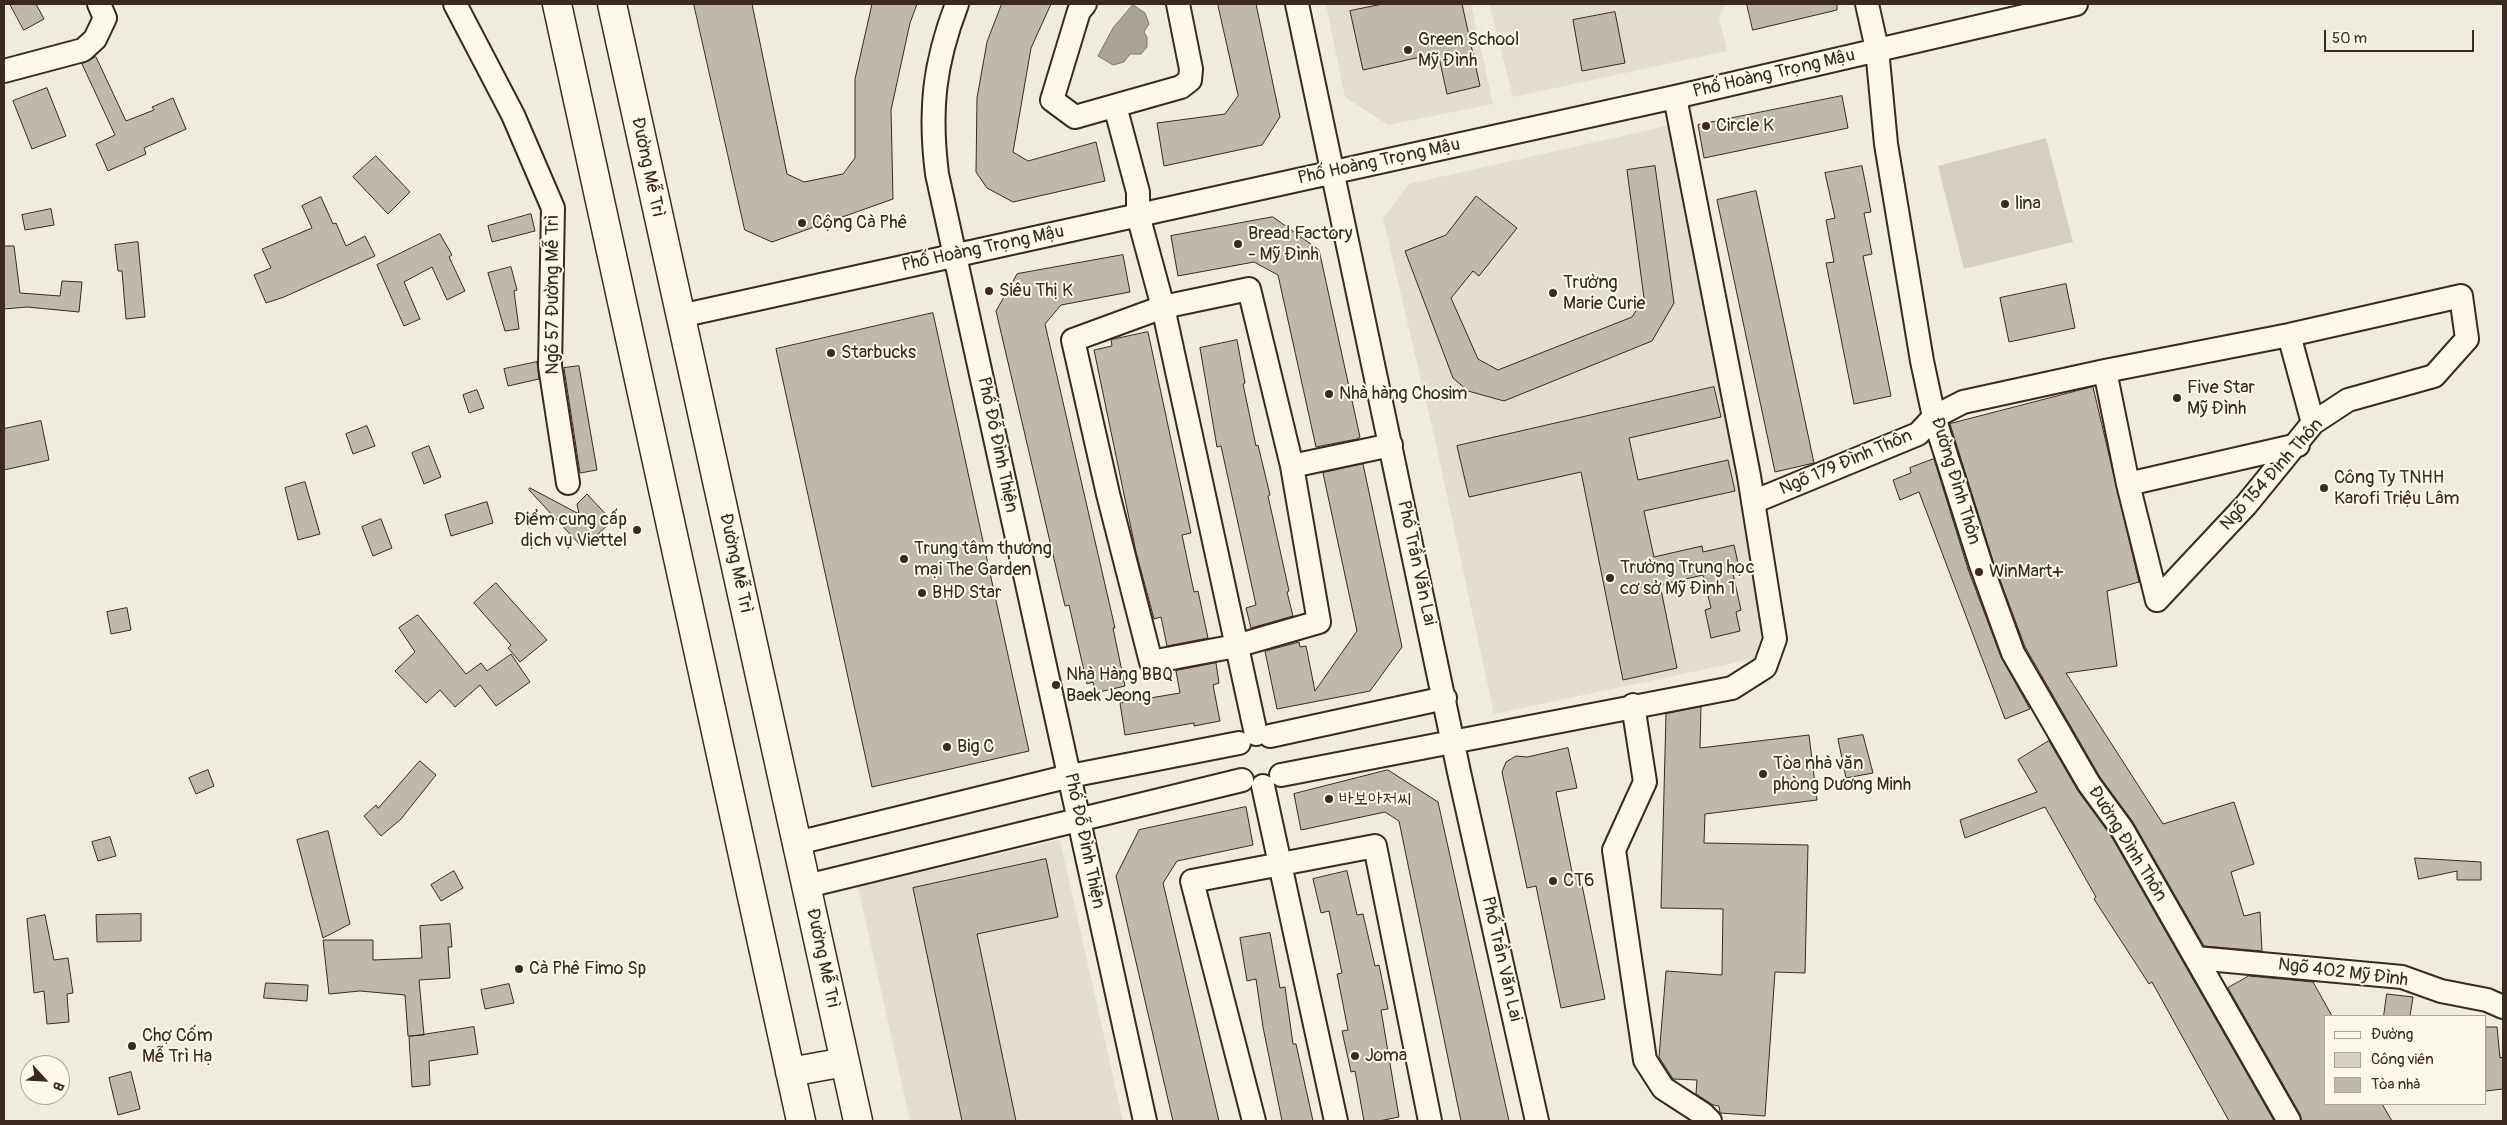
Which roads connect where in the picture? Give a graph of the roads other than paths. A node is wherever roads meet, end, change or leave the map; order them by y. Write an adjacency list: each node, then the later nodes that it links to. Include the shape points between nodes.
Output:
1 (99, 4): 12 (street, via 105,18 96,39 82,50)
2 (455, 4): 28 (street, Ngõ 57 Đường Mễ Trì, via 513,114 553,208 550,366)
3 (557, 4): 45 (main road)
4 (612, 4): 20 (main road, Đường Mễ Trì)
5 (957, 4): 17 (street, Phố Đỗ Đình Thiện, via 942,52 932,110 937,174)
6 (1085, 4): 14 (street, via 1078,11 1052,100 1075,117)
7 (1178, 4): 14 (street, via 1191,68 1190,80 1182,87)
8 (1297, 4): 15 (street, Phố Trần Văn Lai)
9 (1867, 4): 11 (street, Đường Đình Thôn)
10 (2076, 4): 11 (street, Phố Hoàng Trọng Mậu)
11 (1877, 49): 13 (street, Phố Hoàng Trọng Mậu); 23 (street, Đường Đình Thôn, via 1886,144)
12 (4, 71)
13 (1675, 97): 15 (street, Phố Hoàng Trọng Mậu); 30 (street)
14 (1115, 106): 16 (street, via 1138,192)
15 (1334, 172): 16 (street, Phố Hoàng Trọng Mậu); 26 (street, Phố Trần Văn Lai)
16 (1138, 215): 17 (street, Phố Hoàng Trọng Mậu); 19 (street)
17 (956, 256): 20 (street, Phố Hoàng Trọng Mậu); 36 (street, Phố Đỗ Đình Thiện)
18 (2461, 296): 21 (street, Ngõ 179 Đình Thôn); 24 (street, Ngõ 154 Đình Thôn, via 2467,339 2434,376 2348,400)
19 (1163, 307): 27 (street, via 1249,289); 31 (street); 31 (street, via 1073,340 1151,662)
20 (680, 316): 39 (main road, Đường Mễ Trì)
21 (2289, 335): 22 (street, Ngõ 179 Đình Thôn); 24 (street)
22 (2105, 371): 23 (street, Ngõ 179 Đình Thôn, via 1963,402); 29 (street)
23 (1934, 417): 30 (street, Ngõ 179 Đình Thôn, via 1918,434); 42 (street, Đường Đình Thôn, via 1981,566 2013,653 2089,784 2122,829)
24 (2313, 423): 25 (street, Ngõ 154 Đình Thôn)
25 (2298, 444): 29 (street); 29 (street, Ngõ 154 Đình Thôn, via 2157,600)
26 (1391, 445): 27 (street); 32 (street, Phố Trần Văn Lai)
27 (1292, 466): 31 (street, via 1319,622)
28 (568, 483)
29 (2128, 484)
30 (1753, 502): 33 (street, via 1775,639 1764,667 1732,688)
31 (1236, 646): 34 (street)
32 (1445, 698): 34 (street); 35 (street, Phố Trần Văn Lai)
33 (1633, 705): 35 (street); 53 (street, via 1645,782 1614,850 1646,1060 1663,1088)
34 (1255, 738): 36 (street); 37 (street, via 1233,760 1234,769); 37 (street, via 1277,740 1285,755 1286,763)
35 (1454, 741): 37 (street); 52 (street, Phố Trần Văn Lai)
36 (1070, 776): 38 (street, Phố Đỗ Đình Thiện); 39 (street)
37 (1262, 780): 38 (street); 40 (street)
38 (1080, 818): 41 (street); 48 (street, Phố Đỗ Đình Thiện)
39 (797, 844): 41 (main road, Đường Mễ Trì)
40 (1280, 865): 49 (street, via 1192,881); 50 (street); 51 (street, via 1375,846)
41 (806, 886): 44 (main road, Đường Mễ Trì)
42 (2196, 958): 43 (street, Ngõ 402 Mỹ Đình, via 2402,977 2441,991); 54 (street, Đường Đình Thôn)
43 (2495, 1004)
44 (845, 1062): 45 (main road); 47 (main road, Đường Mễ Trì)
45 (790, 1072): 46 (main road)
46 (801, 1121)
47 (858, 1121)
48 (1145, 1121)
49 (1254, 1121)
50 (1336, 1121)
51 (1430, 1121)
52 (1537, 1121)
53 (1710, 1121)
54 (2289, 1121)

